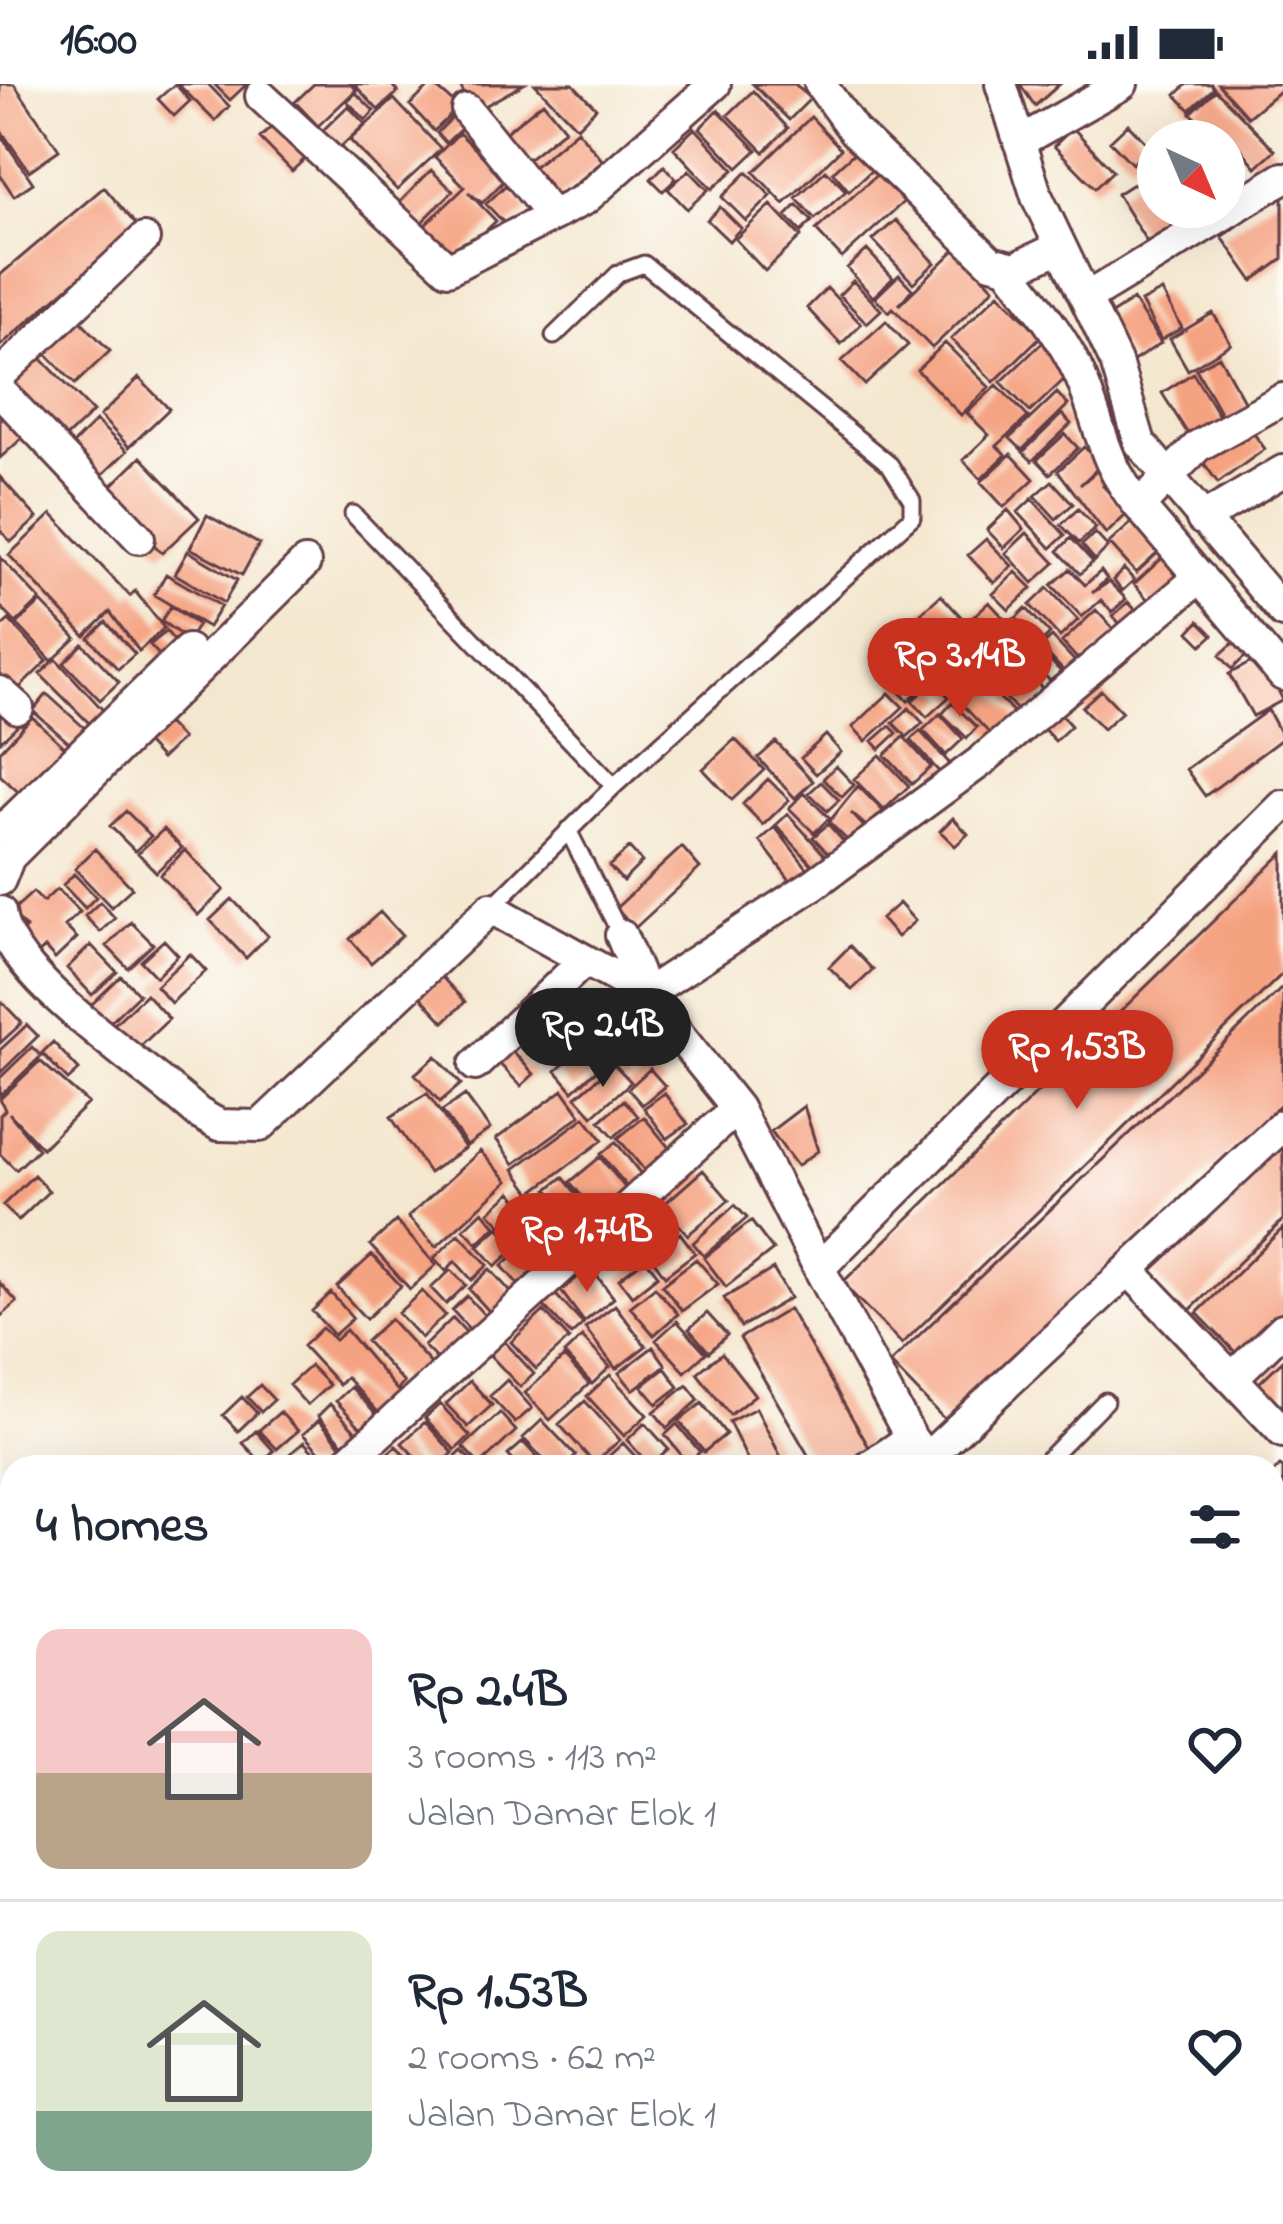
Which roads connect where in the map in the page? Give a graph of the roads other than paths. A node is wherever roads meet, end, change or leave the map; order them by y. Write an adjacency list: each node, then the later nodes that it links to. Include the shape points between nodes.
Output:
1 (715, 84): 9 (street, via 585,200)
2 (820, 84): 12 (street, via 854,131 982,255)
3 (1000, 84): 7 (street)
4 (1122, 84): 7 (street)
5 (261, 96): 9 (street, via 448,269)
6 (466, 110): 9 (street)
7 (1019, 142): 11 (street)
8 (1283, 178): 13 (street)
9 (551, 216)
10 (144, 239): 15 (street)
11 (1056, 248): 12 (street); 13 (street)
12 (1012, 268): 20 (street, via 1065,349 1104,457)
13 (1088, 297): 19 (street, via 1140,443)
14 (554, 336): 29 (lane, via 620,273 644,264 890,465 912,500 912,517)
15 (0, 375)
16 (0, 391): 23 (street)
17 (1283, 399): 19 (street, via 1198,446)
18 (1283, 471): 22 (street)
19 (1166, 475): 20 (street); 22 (street)
20 (1139, 506): 26 (street)
21 (353, 514): 29 (lane)
22 (1202, 519): 27 (street)
23 (139, 538)
24 (305, 563): 33 (street, via 9,857)
25 (270, 571): 32 (street)
26 (1200, 577): 28 (street); 38 (street, via 980,762)
27 (1283, 612)
28 (1283, 675)
29 (614, 786): 31 (lane)
30 (1283, 806): 42 (street)
31 (568, 830): 34 (lane); 36 (lane)
32 (0, 833)
33 (0, 880)
34 (491, 908): 35 (street, via 281,1109 244,1129 198,1113 74,1012 10,946); 37 (street)
35 (0, 912)
36 (621, 935): 38 (street)
37 (583, 962): 38 (street); 39 (street)
38 (646, 994): 40 (street)
39 (475, 1064)
40 (737, 1108): 42 (street); 48 (street)
41 (1283, 1125): 43 (street)
42 (819, 1268): 49 (street)
43 (1129, 1270): 45 (street); 49 (street)
44 (1283, 1330): 45 (street)
45 (1232, 1378): 47 (street)
46 (1105, 1401): 50 (lane)
47 (1283, 1432)
48 (355, 1455)
49 (923, 1455)
50 (1052, 1455)

